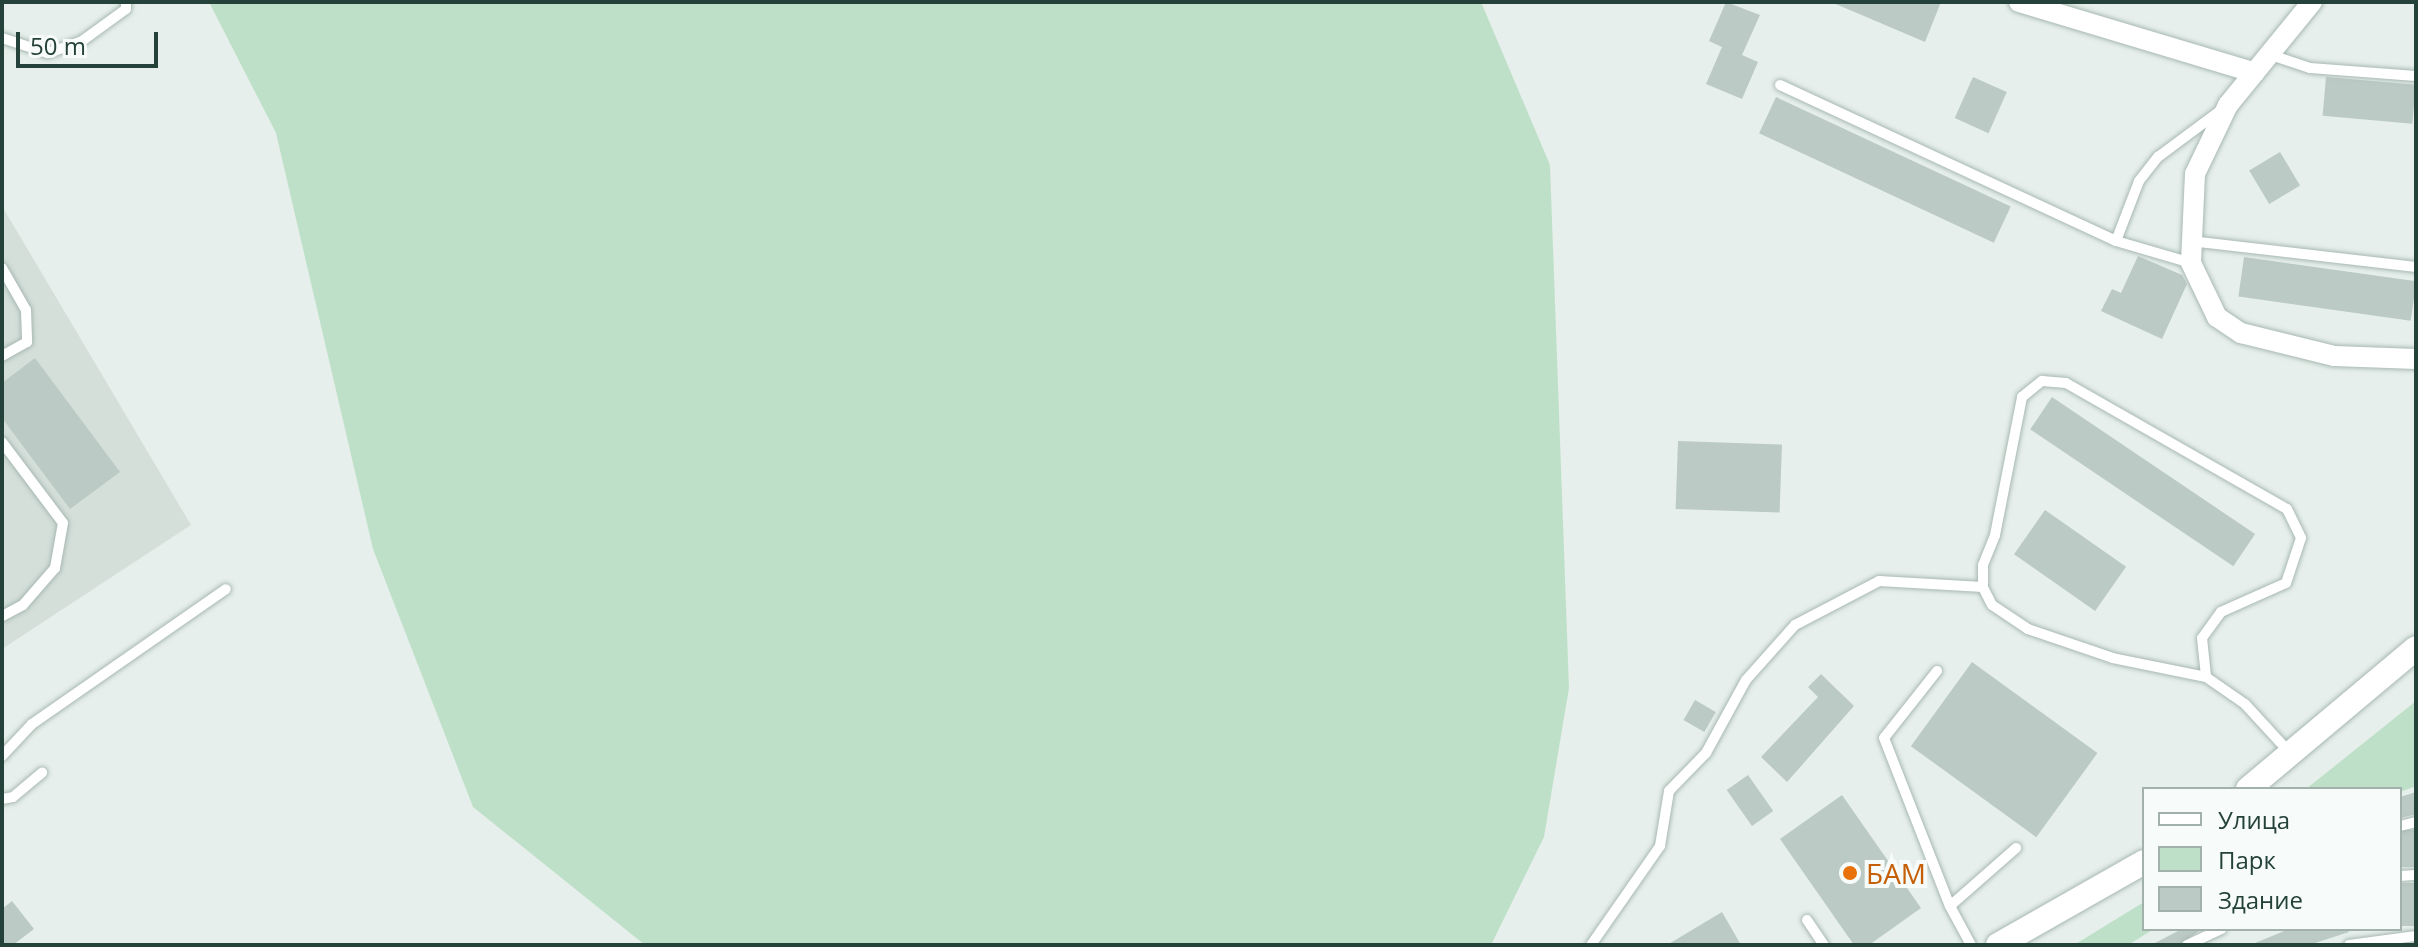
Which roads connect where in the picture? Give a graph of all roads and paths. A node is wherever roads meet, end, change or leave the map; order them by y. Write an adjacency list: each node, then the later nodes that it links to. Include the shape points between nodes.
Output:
1 (126, 2): 4 (lane, via 126,9 82,41 48,53)
2 (2019, 2): 6 (street)
3 (2312, 2): 5 (street)
4 (2, 38)
5 (2271, 55): 6 (street); 7 (lane, via 2310,68)
6 (2255, 73): 9 (street)
7 (2416, 76)
8 (1780, 85): 10 (lane)
9 (2228, 105): 10 (lane, via 2158,157 2139,181); 11 (street, via 2195,174)
10 (2116, 241): 12 (lane)
11 (2189, 241): 12 (street); 13 (lane)
12 (2191, 263): 16 (street, via 2217,317 2241,333 2334,356)
13 (2416, 267)
14 (2, 268): 15 (lane, via 26,310 27,342)
15 (2, 356)
16 (2416, 359)
17 (2, 442): 20 (lane, via 63,523 55,568 23,605)
18 (1983, 587): 23 (lane, via 1992,605 2028,629 2113,658); 23 (lane, via 2022,397 2042,381 2066,383 2287,509 2301,538 2286,583 2221,612 2202,638); 37 (lane, via 1879,581 1795,625 1746,680 1706,753 1669,791 1660,846)
19 (226, 589): 25 (lane, via 32,724)
20 (2, 616)
21 (2416, 648): 24 (main road)
22 (1937, 671): 31 (lane, via 1884,738)
23 (2206, 677): 24 (lane, via 2245,704)
24 (2292, 755): 27 (main road)
25 (2, 756)
26 (42, 773): 28 (lane)
27 (2251, 787)
28 (2, 799)
29 (2016, 848): 31 (lane)
30 (2142, 863): 39 (main road)
31 (1950, 906): 36 (lane)
32 (1807, 920): 38 (lane)
33 (2217, 931): 40 (lane)
34 (2416, 936): 35 (lane)
35 (2369, 938): 41 (lane)
36 (1967, 944)
37 (1591, 945)
38 (1824, 945)
39 (1998, 945)
40 (2187, 945)
41 (2349, 945)

